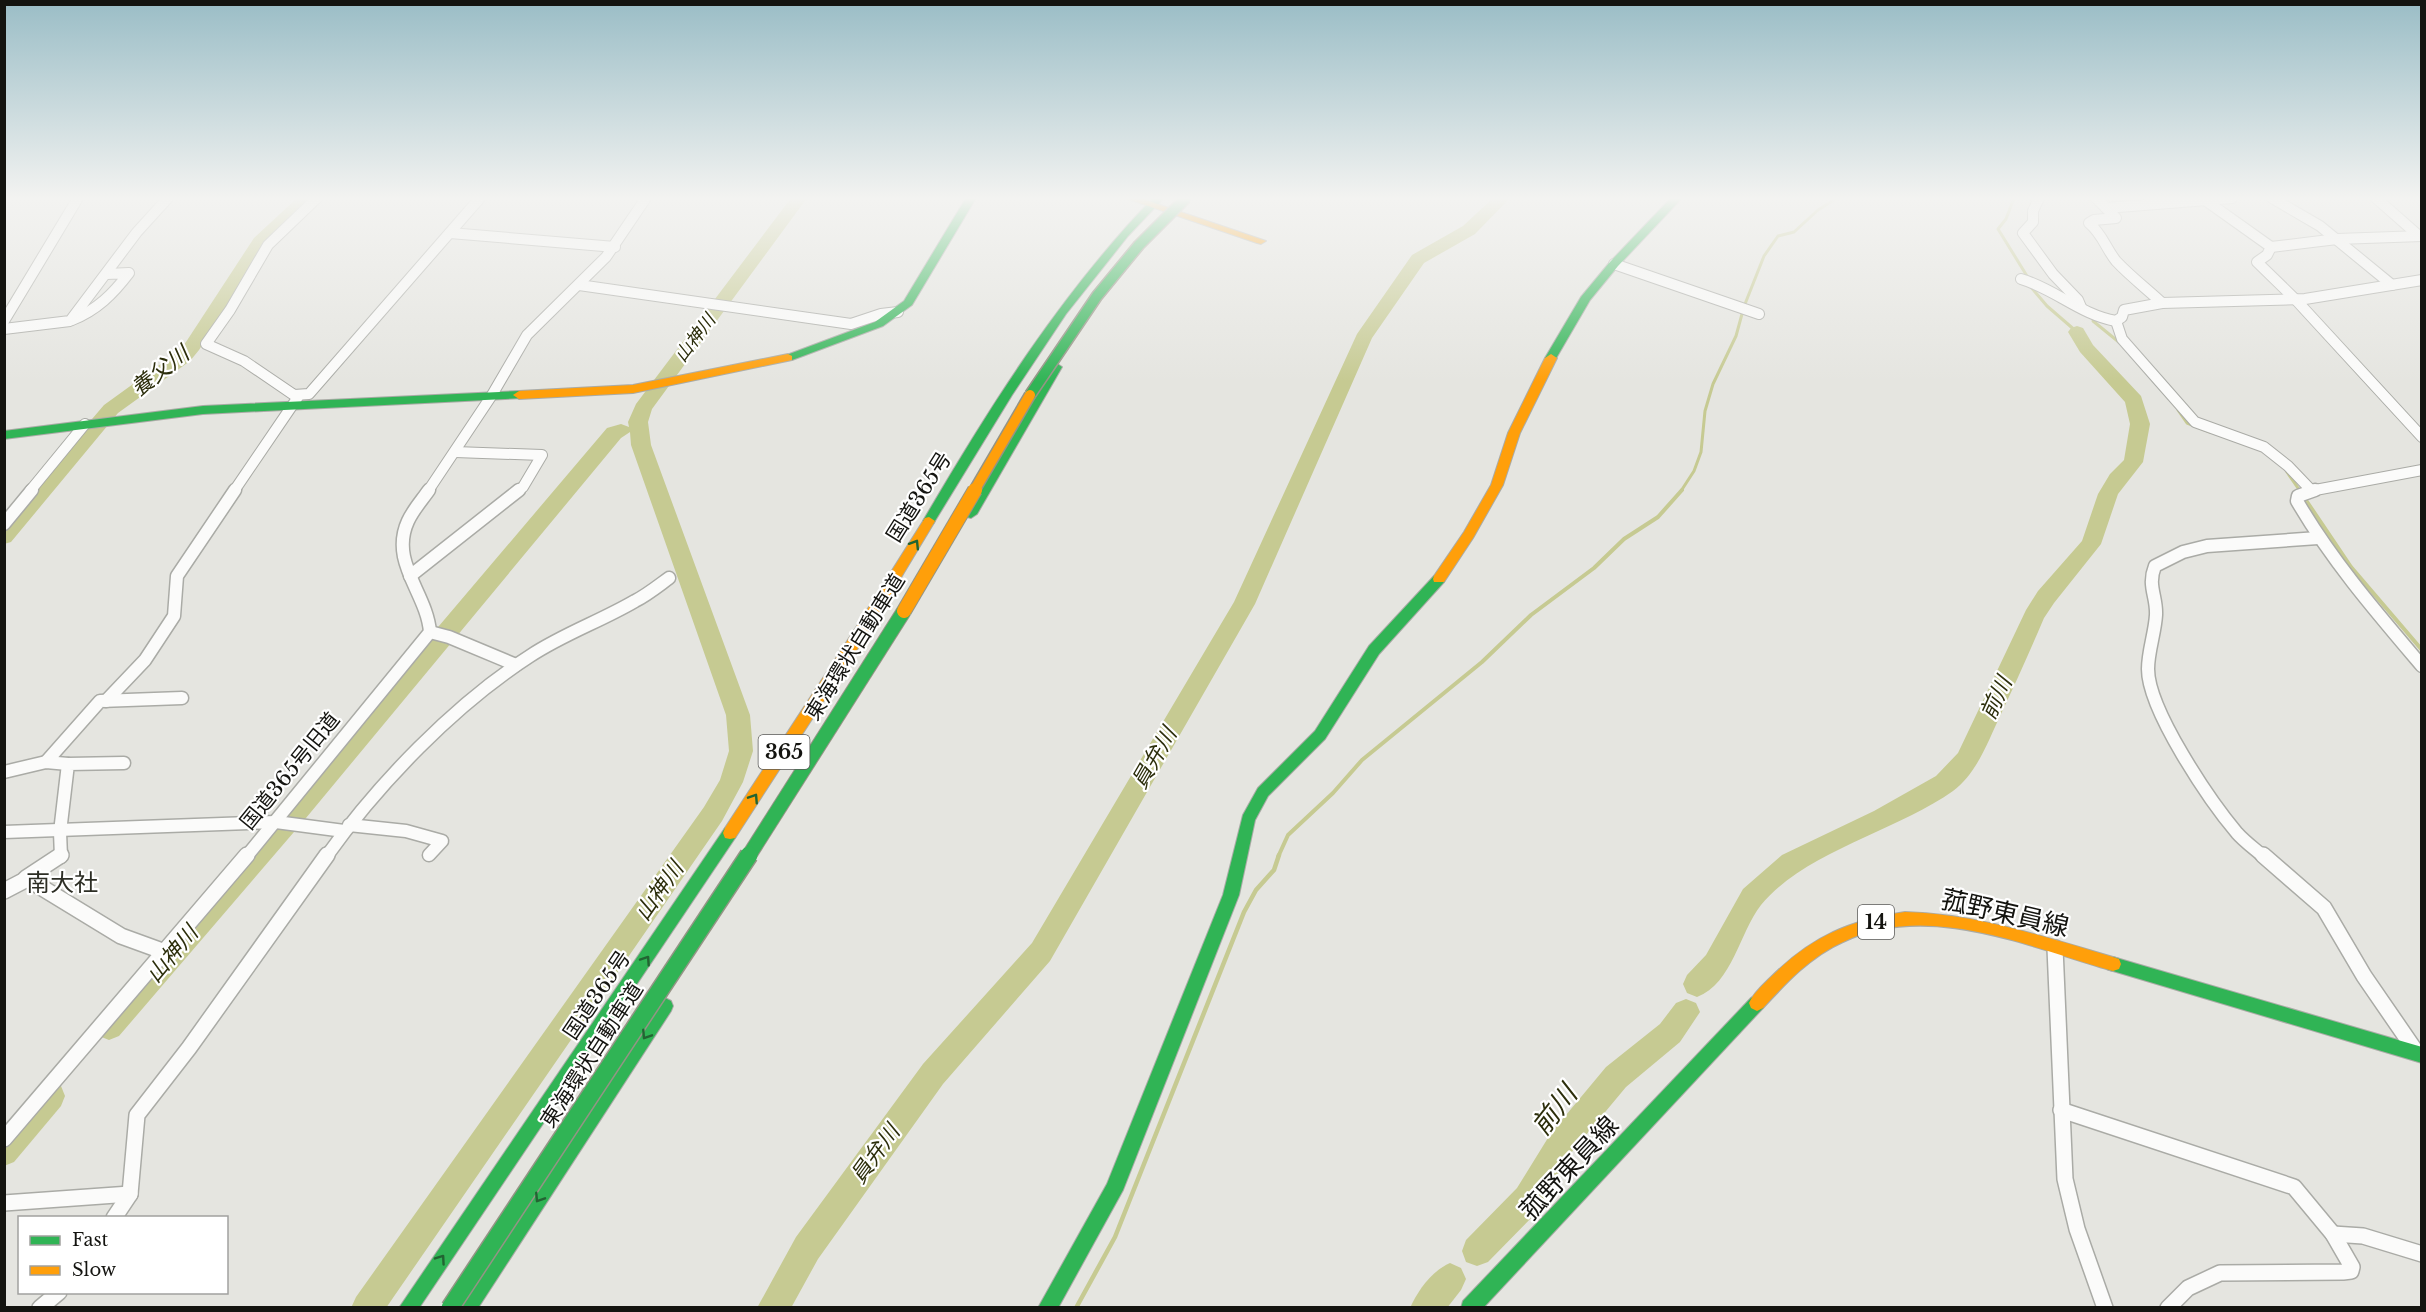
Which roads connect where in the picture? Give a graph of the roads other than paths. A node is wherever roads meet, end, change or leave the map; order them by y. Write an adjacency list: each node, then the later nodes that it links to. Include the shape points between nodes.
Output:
1 (41, 259): 26 (street)
2 (118, 259): 16 (street)
3 (260, 259): 31 (street, via 206,344 244,361)
4 (427, 259): 31 (street, via 309,394)
5 (604, 259): 19 (street)
6 (934, 259): 24 (main road, via 908,303)
7 (1102, 259): 70 (main road, 国道365号 / 365, one-way to 7, via 759,789 1035,349)
8 (1125, 259): 71 (main road, 東海環状自動車道, bridge, via 1067,334 891,632)
9 (1136, 259): 72 (main road, 365, one-way to 72, via 1071,342 838,734)
10 (1619, 259): 15 (main road)
11 (2043, 259): 23 (street, via 2078,300)
12 (2116, 259): 22 (street)
13 (2261, 259): 21 (street, via 2257,262)
14 (2360, 259): 20 (street)
15 (1614, 264): 25 (street); 73 (main road, via 1585,299 1559,343 1514,433 1497,485 1469,535 1437,582 1374,650 1320,735 1263,792 1248,819 1231,895 1114,1190)
16 (107, 274): 27 (street); 27 (street, via 129,273 106,302)
17 (2021, 279): 23 (street, via 2041,283)
18 (2421, 280): 20 (street)
19 (579, 285): 24 (street, via 850,324); 30 (street, via 527,335)
20 (2392, 285): 21 (street)
21 (2296, 300): 22 (street); 34 (street)
22 (2162, 303): 28 (street, via 2124,309)
23 (2080, 310): 28 (street)
24 (898, 312): 30 (main road, via 879,324 786,359 633,389)
25 (1759, 314)
26 (4, 321)
27 (70, 321): 29 (street)
28 (2116, 321): 37 (street, via 2122,339 2195,422 2264,447 2288,466)
29 (4, 329)
30 (492, 395): 31 (main road, via 390,402); 35 (street)
31 (296, 400): 32 (main road); 46 (street, via 177,576 174,616 145,660)
32 (88, 424): 33 (main road); 38 (street)
33 (4, 435)
34 (2421, 437)
35 (454, 452): 40 (street, via 404,532 400,551); 40 (street, via 542,455 523,487)
36 (2421, 470): 37 (street)
37 (2305, 493): 39 (street, via 2297,501)
38 (4, 524)
39 (2318, 538): 44 (street); 60 (street, via 2207,546 2154,566 2150,578 2156,613 2148,670 2152,692 2203,786 2238,834 2324,908 2364,976)
40 (410, 576): 42 (street)
41 (669, 578): 43 (street, via 636,601)
42 (438, 634): 43 (street); 51 (street, 国道365号旧道)
43 (516, 665): 52 (street, via 425,742)
44 (2421, 666)
45 (183, 698): 46 (street)
46 (106, 701): 47 (street, via 100,701)
47 (46, 762): 49 (street); 50 (street)
48 (124, 763): 49 (street)
49 (68, 764): 54 (street)
50 (4, 772)
51 (284, 823): 52 (street); 54 (street); 59 (street, 国道365号旧道)
52 (346, 828): 55 (street, via 406,831 442,841); 63 (street, via 137,1115)
53 (4, 832): 54 (street)
54 (60, 832): 56 (street, via 61,857)
55 (429, 855)
56 (27, 879): 57 (street); 59 (street, via 121,936)
57 (4, 891)
58 (2055, 948): 60 (main road, 菰野東員線 / 14); 61 (street); 74 (main road, 菰野東員線 / 14, via 1957,921 1905,918 1849,930 1812,950 1781,977)
59 (165, 952): 62 (street, 国道365号旧道)
60 (2420, 1054)
61 (2061, 1110): 66 (street, via 2283,1181 2300,1193); 75 (street, via 2067,1192)
62 (5, 1138)
63 (130, 1194): 64 (street); 65 (street)
64 (4, 1203)
65 (115, 1216)
66 (2333, 1234): 67 (street, via 2363,1236); 76 (street, via 2351,1261 2351,1271 2220,1273 2188,1288)
67 (2421, 1254)
68 (58, 1294): 69 (street)
69 (40, 1308)
70 (408, 1308)
71 (450, 1308)
72 (467, 1308)
73 (1047, 1308)
74 (1470, 1308)
75 (2105, 1308)
76 (2168, 1308)

